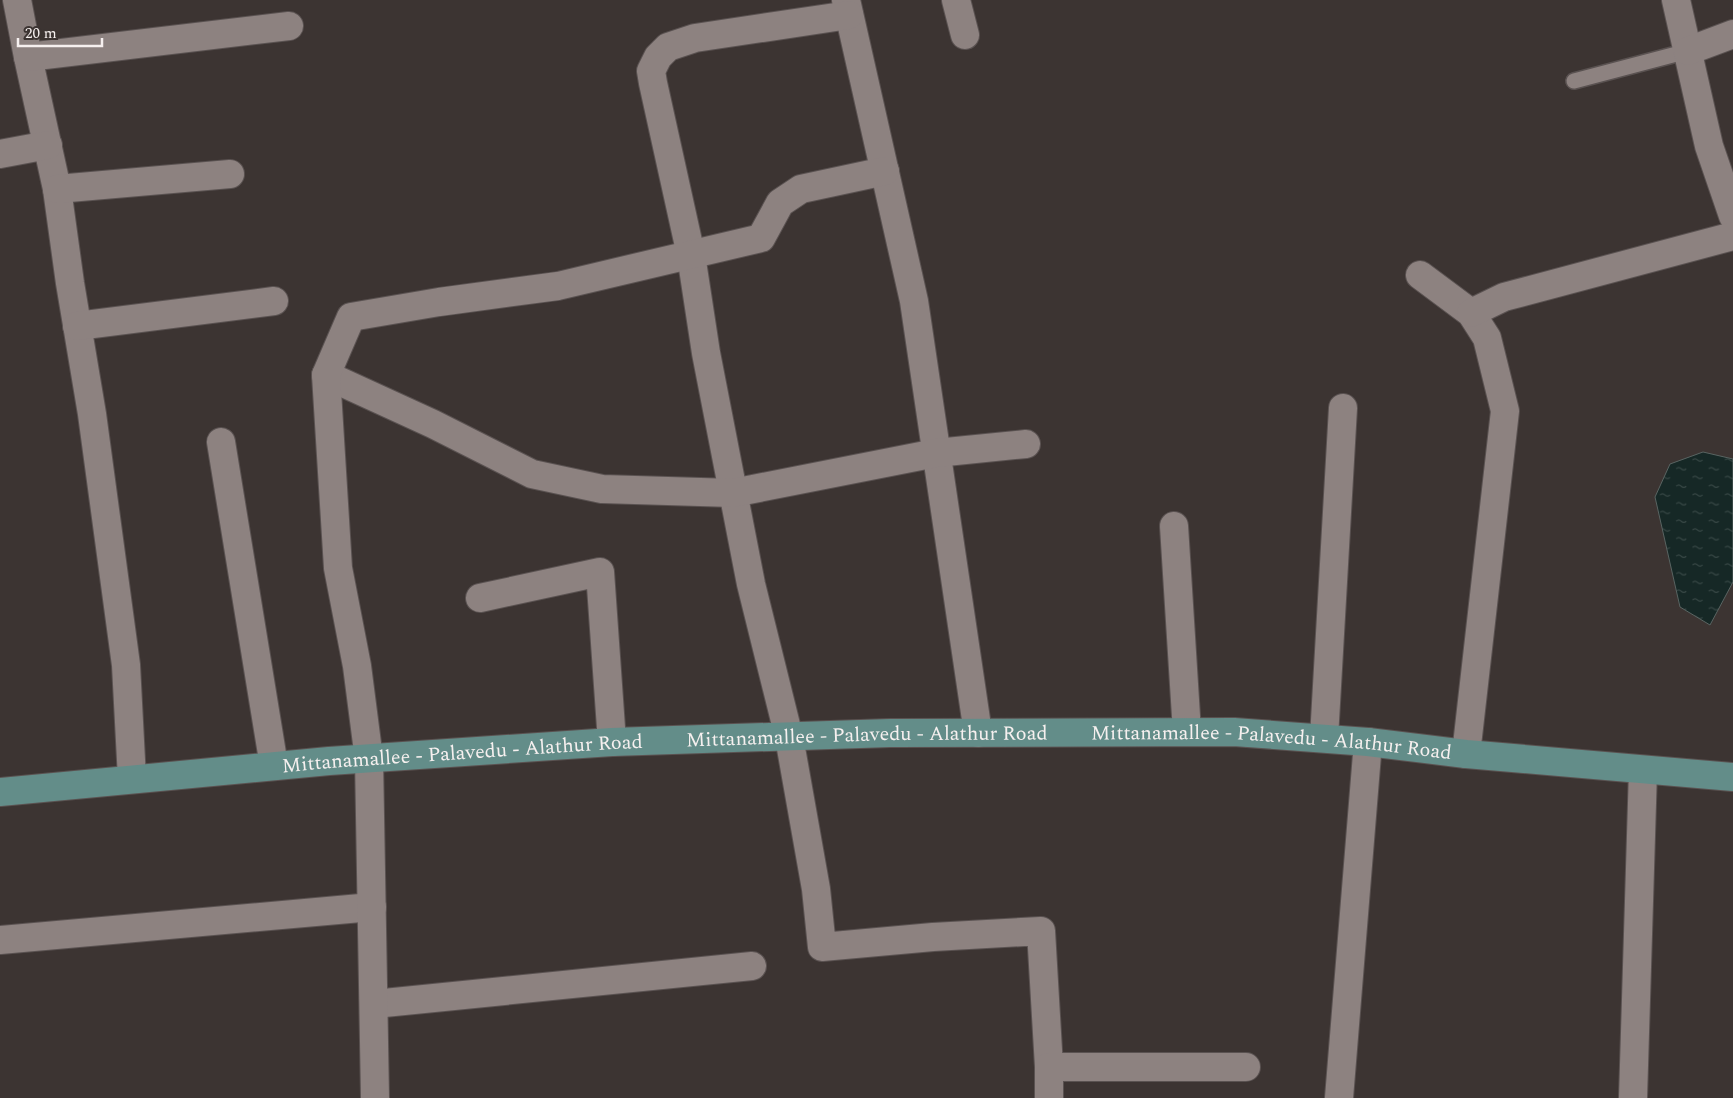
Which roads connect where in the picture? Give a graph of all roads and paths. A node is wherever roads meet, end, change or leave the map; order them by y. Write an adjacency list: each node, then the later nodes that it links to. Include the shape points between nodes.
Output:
1 (17, 0): 9 (street)
2 (956, 0): 7 (street)
3 (1676, 0): 8 (street)
4 (847, 7): 13 (street); 17 (street, via 695,38 668,48 658,57 651,70 653,83)
5 (289, 26): 9 (street)
6 (1733, 34): 8 (street)
7 (965, 36)
8 (1688, 51): 10 (lane); 16 (street, via 1709,146)
9 (28, 57): 11 (street)
10 (1574, 81)
11 (48, 145): 12 (street); 15 (street)
12 (0, 154)
13 (885, 171): 17 (street, via 801,189 780,203 760,238); 26 (street, via 914,301)
14 (230, 174): 15 (street)
15 (58, 189): 21 (street)
16 (1733, 219): 20 (street, via 1504,296)
17 (691, 255): 22 (street, via 558,286 351,317); 27 (street)
18 (1420, 274): 20 (street)
19 (274, 302): 21 (street)
20 (1471, 313): 36 (street, via 1487,338 1505,411)
21 (77, 326): 41 (street, via 126,665)
22 (326, 375): 27 (street, via 532,474 602,489); 37 (street, via 338,568 357,666)
23 (1343, 408): 33 (street)
24 (221, 442): 38 (street)
25 (1026, 444): 26 (street)
26 (936, 453): 27 (street); 31 (street)
27 (733, 493): 32 (street, via 750,584)
28 (1174, 526): 30 (street)
29 (480, 598): 34 (street, via 600,572)
30 (1187, 732): 31 (street, Mittanamallee - Palavedu - Alathur Road); 33 (street, Mittanamallee - Palavedu - Alathur Road)
31 (978, 733): 32 (street, Mittanamallee - Palavedu - Alathur Road)
32 (789, 736): 34 (street, Mittanamallee - Palavedu - Alathur Road); 47 (street, via 816,889 822,947 1041,931)
33 (1324, 738): 35 (street, Mittanamallee - Palavedu - Alathur Road)
34 (612, 742): 37 (street, Mittanamallee - Palavedu - Alathur Road)
35 (1368, 742): 36 (street, Mittanamallee - Palavedu - Alathur Road); 51 (street)
36 (1466, 754): 39 (street, Mittanamallee - Palavedu - Alathur Road)
37 (369, 759): 38 (street, Mittanamallee - Palavedu - Alathur Road); 43 (street)
38 (274, 766): 41 (street, Mittanamallee - Palavedu - Alathur Road)
39 (1643, 770): 40 (street, Mittanamallee - Palavedu - Alathur Road); 52 (street)
40 (1733, 777)
41 (132, 779): 42 (street, Mittanamallee - Palavedu - Alathur Road)
42 (0, 792)
43 (372, 907): 44 (street); 46 (street)
44 (0, 940)
45 (752, 966): 46 (street)
46 (374, 1004): 49 (street)
47 (1048, 1067): 48 (street); 50 (street)
48 (1246, 1067)
49 (375, 1098)
50 (1049, 1098)
51 (1338, 1098)
52 (1633, 1098)

